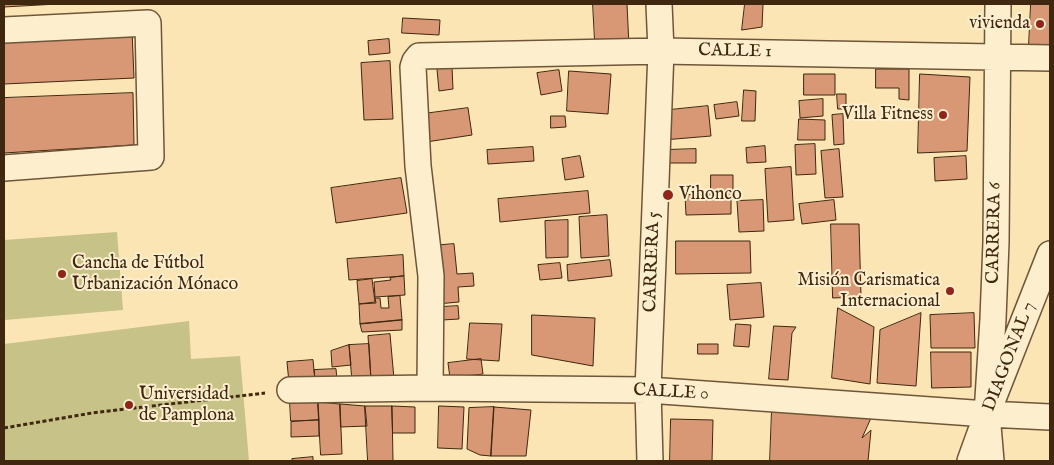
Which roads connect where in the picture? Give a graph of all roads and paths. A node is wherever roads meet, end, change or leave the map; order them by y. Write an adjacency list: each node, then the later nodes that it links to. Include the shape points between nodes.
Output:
1 (659, 4): 4 (street, CARRERA 5)
2 (998, 4): 5 (street, CARRERA 6)
3 (4, 30): 7 (street, via 148,22 152,157)
4 (661, 51): 5 (street, CALLE 1); 9 (street, CALLE 1, via 420,56 415,61 418,166 430,276); 11 (street, CARRERA 5)
5 (998, 57): 6 (street, CALLE 1); 12 (street, CARRERA 6, via 995,251)
6 (1050, 58)
7 (4, 168)
8 (1050, 254): 12 (street, DIAGONAL 7)
9 (430, 388): 10 (street, CALLE 0); 11 (street, CALLE 0)
10 (290, 390): 14 (path, via 92,413)
11 (648, 390): 12 (street, CALLE 0); 15 (street, CARRERA 5)
12 (987, 414): 13 (street, CALLE 0); 16 (street, DIAGONAL 7); 17 (street, CARRERA 6)
13 (1050, 417)
14 (4, 428)
15 (650, 461)
16 (970, 461)
17 (991, 461)

